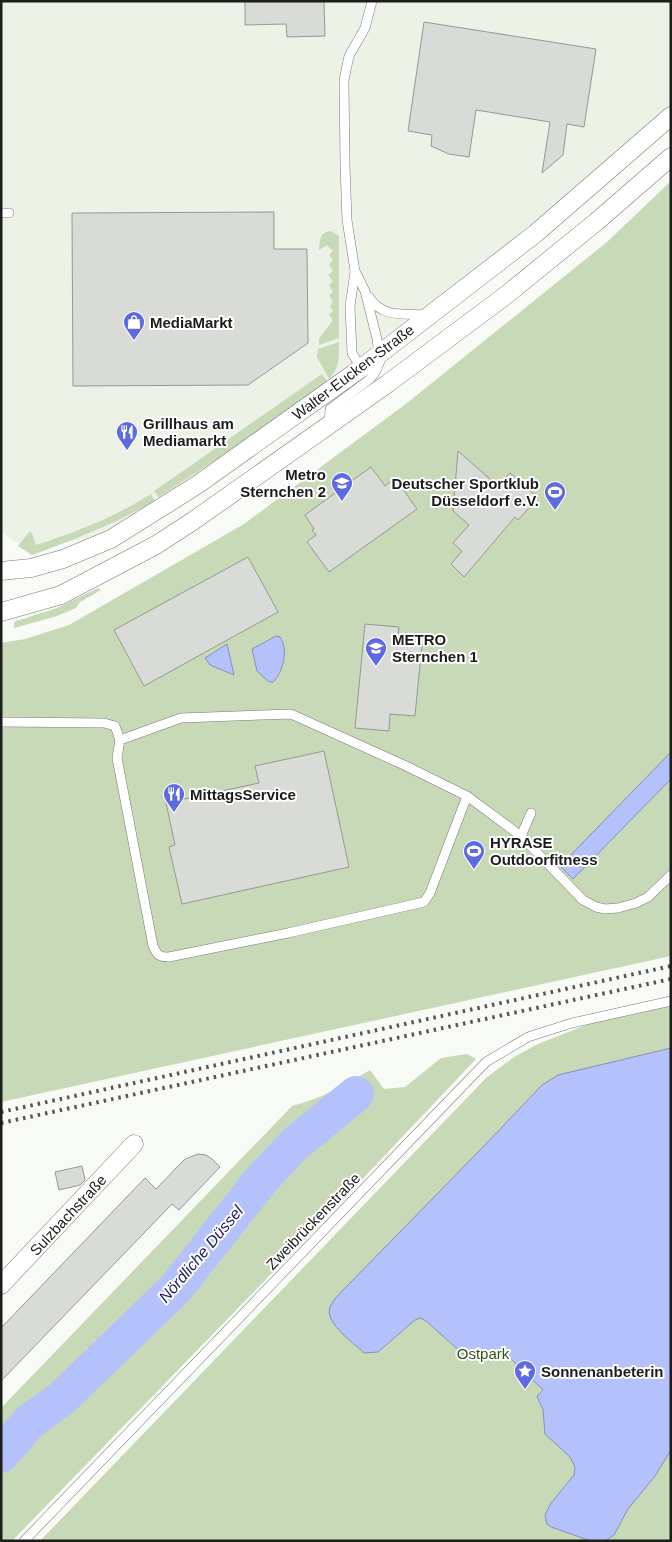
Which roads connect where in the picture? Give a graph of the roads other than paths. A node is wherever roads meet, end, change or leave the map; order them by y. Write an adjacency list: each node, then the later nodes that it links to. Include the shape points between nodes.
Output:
1 (372, 1): 4 (lane, via 365,28 349,56 344,80 347,211)
2 (671, 116): 6 (street, Walter-Eucken-Straße, via 535,234)
3 (671, 157): 8 (street, Walter-Eucken-Straße, via 505,296)
4 (355, 272): 5 (lane); 8 (lane, via 350,306 352,353)
5 (365, 291): 6 (lane, via 374,305 384,312); 7 (lane)
6 (430, 315): 7 (street, Walter-Eucken-Straße)
7 (379, 354): 8 (street, Walter-Eucken-Straße)
8 (373, 377): 9 (street, Walter-Eucken-Straße, via 111,539 63,559 31,568); 10 (street, Walter-Eucken-Straße, via 330,424 156,545 62,595)
9 (1, 571)
10 (1, 612)
11 (1, 722): 12 (lane, via 104,723 114,726)
12 (120, 740): 13 (lane, via 181,718 291,714); 13 (lane, via 117,758 122,786 153,946 162,957 288,934 424,902)
13 (467, 796): 15 (lane)
14 (531, 813): 15 (lane)
15 (521, 836): 16 (lane, via 583,900 604,909 618,908 648,897)
16 (671, 875)
17 (671, 1001): 20 (lane, Zweibrückenstraße, via 572,1023 528,1037 486,1062)
18 (134, 1144): 19 (street, Sulzbachstraße)
19 (1, 1285)
20 (24, 1541)

